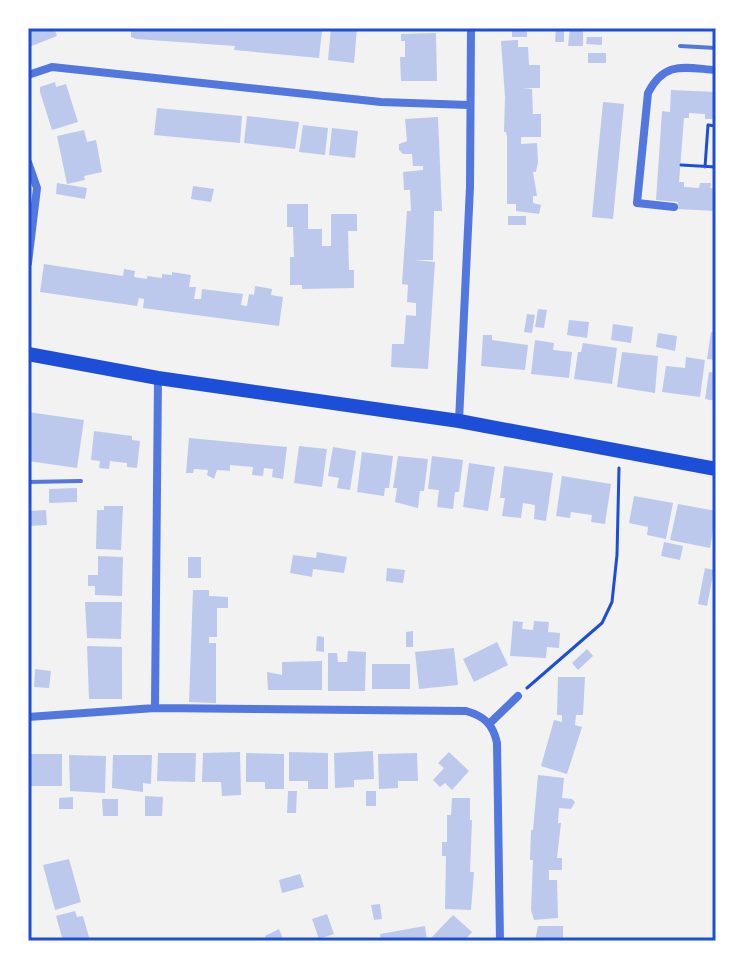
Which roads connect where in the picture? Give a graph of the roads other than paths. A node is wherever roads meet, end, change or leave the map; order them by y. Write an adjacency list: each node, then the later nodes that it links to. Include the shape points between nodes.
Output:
1 (471, 28): 6 (street)
2 (680, 46): 3 (lane)
3 (716, 48)
4 (716, 70): 8 (street, via 664,72 648,93 637,203)
5 (28, 75): 6 (street, via 52,67 381,102)
6 (469, 105): 12 (street)
7 (28, 162): 9 (street, via 37,188)
8 (674, 207)
9 (28, 263)
10 (28, 354): 11 (main road)
11 (158, 378): 12 (main road); 17 (street)
12 (459, 421): 13 (main road)
13 (716, 469)
14 (81, 481): 15 (lane)
15 (28, 482)
16 (518, 696): 19 (street)
17 (155, 708): 18 (street); 19 (street, via 466,711)
18 (28, 717)
19 (489, 724): 20 (street, via 497,743)
20 (500, 941)

